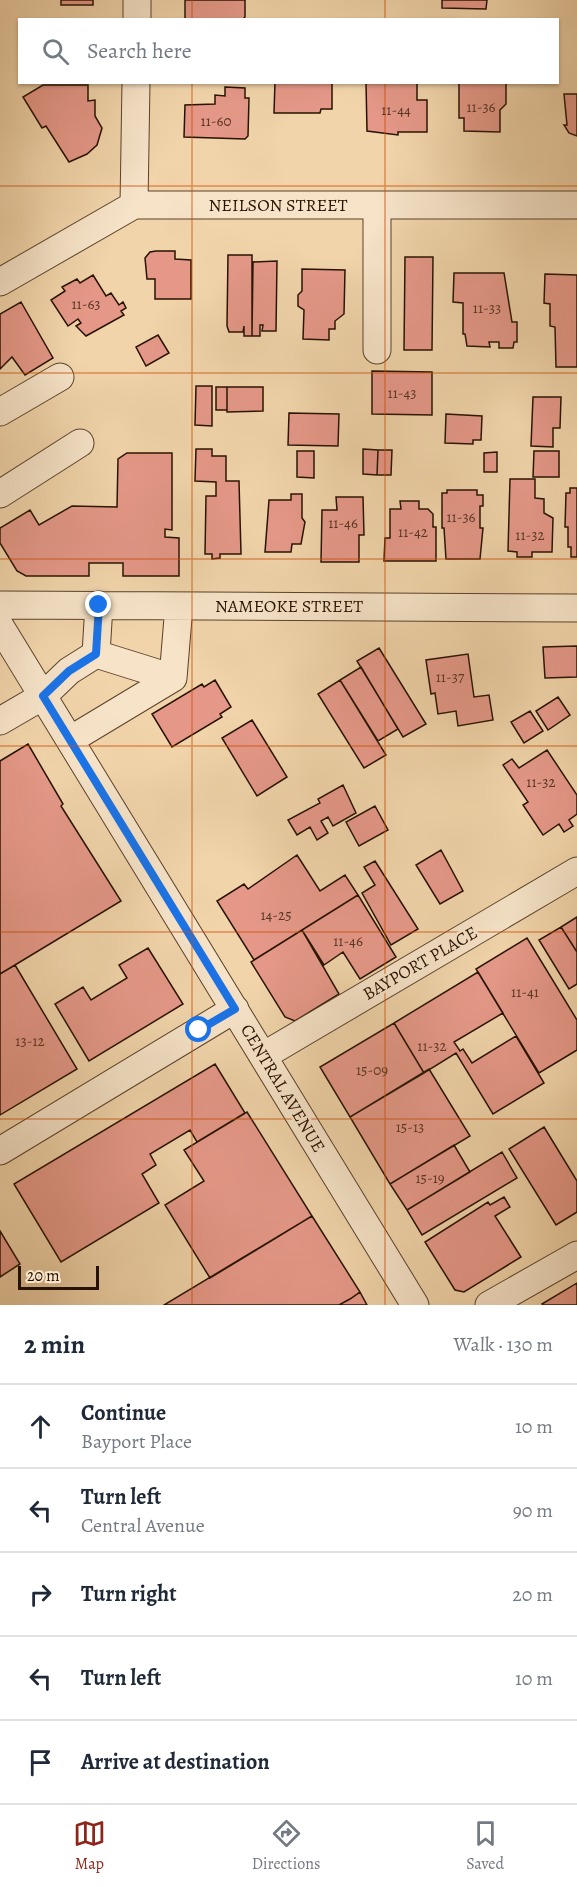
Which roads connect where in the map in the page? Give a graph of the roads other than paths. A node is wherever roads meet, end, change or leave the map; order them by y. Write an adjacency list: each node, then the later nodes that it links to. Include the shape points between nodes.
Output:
1 (137, 0): 2 (street)
2 (137, 18)
3 (136, 84): 4 (street)
4 (134, 205): 5 (street, NEILSON STREET); 7 (street, NEILSON STREET)
5 (377, 205): 6 (street, NEILSON STREET); 8 (street)
6 (577, 205)
7 (0, 282)
8 (376, 350)
9 (60, 376): 10 (street)
10 (0, 412)
11 (81, 443): 12 (street)
12 (0, 494)
13 (0, 605): 14 (street, NAMEOKE STREET)
14 (99, 605): 15 (street, NAMEOKE STREET); 18 (street)
15 (180, 606): 16 (street, NAMEOKE STREET); 19 (street)
16 (577, 608)
17 (0, 626): 20 (street, CENTRAL AVENUE)
18 (96, 654): 19 (street); 20 (street, via 69,671)
19 (173, 678): 22 (street)
20 (43, 696): 21 (street); 22 (street, CENTRAL AVENUE)
21 (0, 721)
22 (70, 740): 24 (street, CENTRAL AVENUE)
23 (577, 872): 25 (street, BAYPORT PLACE)
24 (235, 1009): 25 (street, CENTRAL AVENUE); 26 (street)
25 (263, 1056): 28 (street, CENTRAL AVENUE)
26 (0, 1151)
27 (577, 1254): 29 (street)
28 (415, 1305)
29 (489, 1305)

